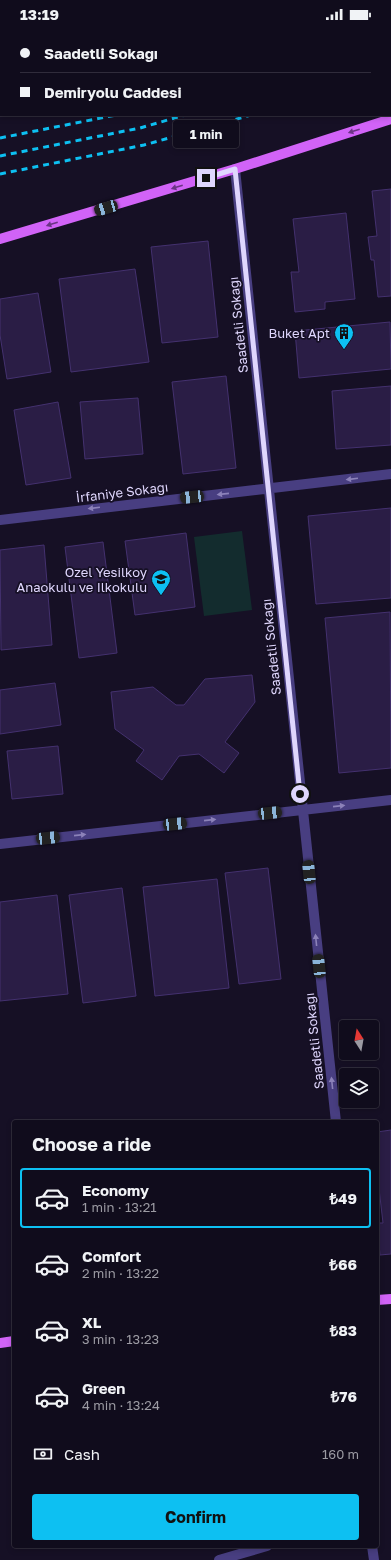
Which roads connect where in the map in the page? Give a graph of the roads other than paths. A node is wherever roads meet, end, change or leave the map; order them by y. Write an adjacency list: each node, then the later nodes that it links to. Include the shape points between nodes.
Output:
1 (391, 119): 2 (main road, one-way to 2)
2 (235, 169): 3 (main road, one-way to 3); 5 (street, Saadetli Sokağı)
3 (0, 239)
4 (391, 474): 5 (street, İrfaniye Sokağı, one-way to 5)
5 (268, 490): 6 (street, İrfaniye Sokağı, one-way to 6, via 131,503); 8 (street, Saadetli Sokağı)
6 (0, 520)
7 (391, 800): 8 (street, one-way to 7)
8 (302, 810): 9 (street, one-way to 8); 10 (street, Saadetli Sokağı, one-way to 8)
9 (0, 844)
10 (336, 1120)
11 (391, 1298): 12 (main road)
12 (379, 1300)
13 (12, 1341): 14 (main road)
14 (0, 1342)
15 (260, 1548): 17 (street)
16 (372, 1548): 18 (street)
17 (219, 1560)
18 (374, 1560)

